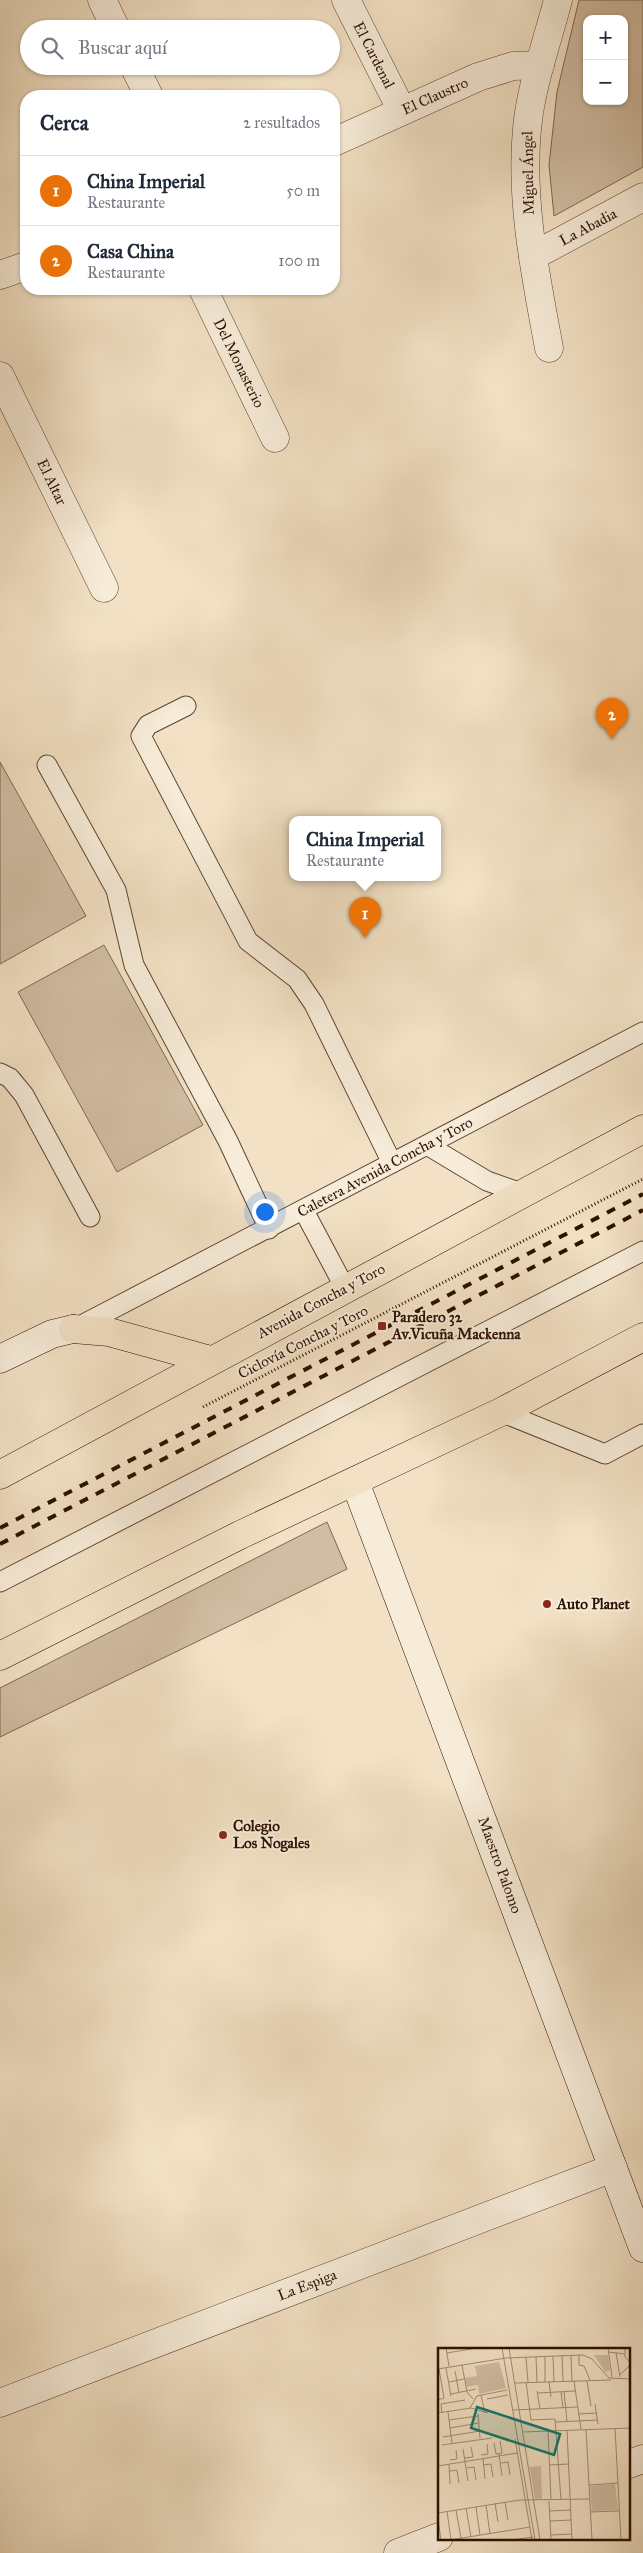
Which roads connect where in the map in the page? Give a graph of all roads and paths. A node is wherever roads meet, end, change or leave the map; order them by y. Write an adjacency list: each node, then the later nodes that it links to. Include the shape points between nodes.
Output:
1 (102, 0): 4 (street)
2 (346, 0): 8 (street, El Cardenal)
3 (558, 0): 5 (street, Miguel Ángel)
4 (112, 20)
5 (540, 65): 8 (street, El Claustro, via 495,71); 11 (street, Miguel Ángel, via 527,128 525,161)
6 (138, 75): 7 (street)
7 (146, 90)
8 (402, 111): 9 (street, El Claustro)
9 (340, 139)
10 (643, 198): 11 (street, La Abadia)
11 (533, 256): 15 (street, Miguel Ángel)
12 (20, 268): 13 (street)
13 (0, 275)
14 (205, 295): 17 (street, Del Monasterio)
15 (549, 348)
16 (0, 376): 18 (street, El Altar)
17 (276, 438)
18 (104, 588)
19 (186, 706): 25 (lane, via 148,725 141,736 248,942 297,979 314,1004)
20 (47, 765): 30 (lane, via 116,890 134,965 228,1141)
21 (643, 1032): 24 (lane, Caletera Avenida Concha y Toro)
22 (0, 1073): 29 (lane, via 10,1078 24,1094)
23 (643, 1129): 27 (main road, Avenida Concha y Toro)
24 (427, 1145): 25 (lane, Caletera Avenida Concha y Toro); 27 (lane, via 487,1180)
25 (392, 1163): 28 (lane, Caletera Avenida Concha y Toro)
26 (643, 1179): 37 (path, Ciclovía Concha y Toro)
27 (524, 1194): 32 (main road, Avenida Concha y Toro)
28 (304, 1210): 30 (lane, Caletera Avenida Concha y Toro); 32 (lane)
29 (90, 1217)
30 (269, 1229): 33 (lane, Caletera Avenida Concha y Toro)
31 (643, 1251): 42 (lane)
32 (345, 1288): 36 (main road, Avenida Concha y Toro)
33 (73, 1329): 35 (street, via 52,1334); 36 (main road, via 109,1332)
34 (643, 1337): 38 (main road)
35 (0, 1359)
36 (210, 1360): 40 (main road, Avenida Concha y Toro)
37 (194, 1412)
38 (501, 1412): 39 (lane, via 605,1454); 41 (main road)
39 (643, 1434)
40 (0, 1475)
41 (355, 1482): 43 (main road, via 240,1535); 44 (street, Maestro Palomo)
42 (0, 1582)
43 (0, 1656)
44 (613, 2168): 45 (street, Maestro Palomo); 46 (street, La Espiga)
45 (643, 2248)
46 (0, 2403)
47 (643, 2459): 48 (street)
48 (630, 2464)
49 (438, 2537): 50 (street)
50 (398, 2553)

